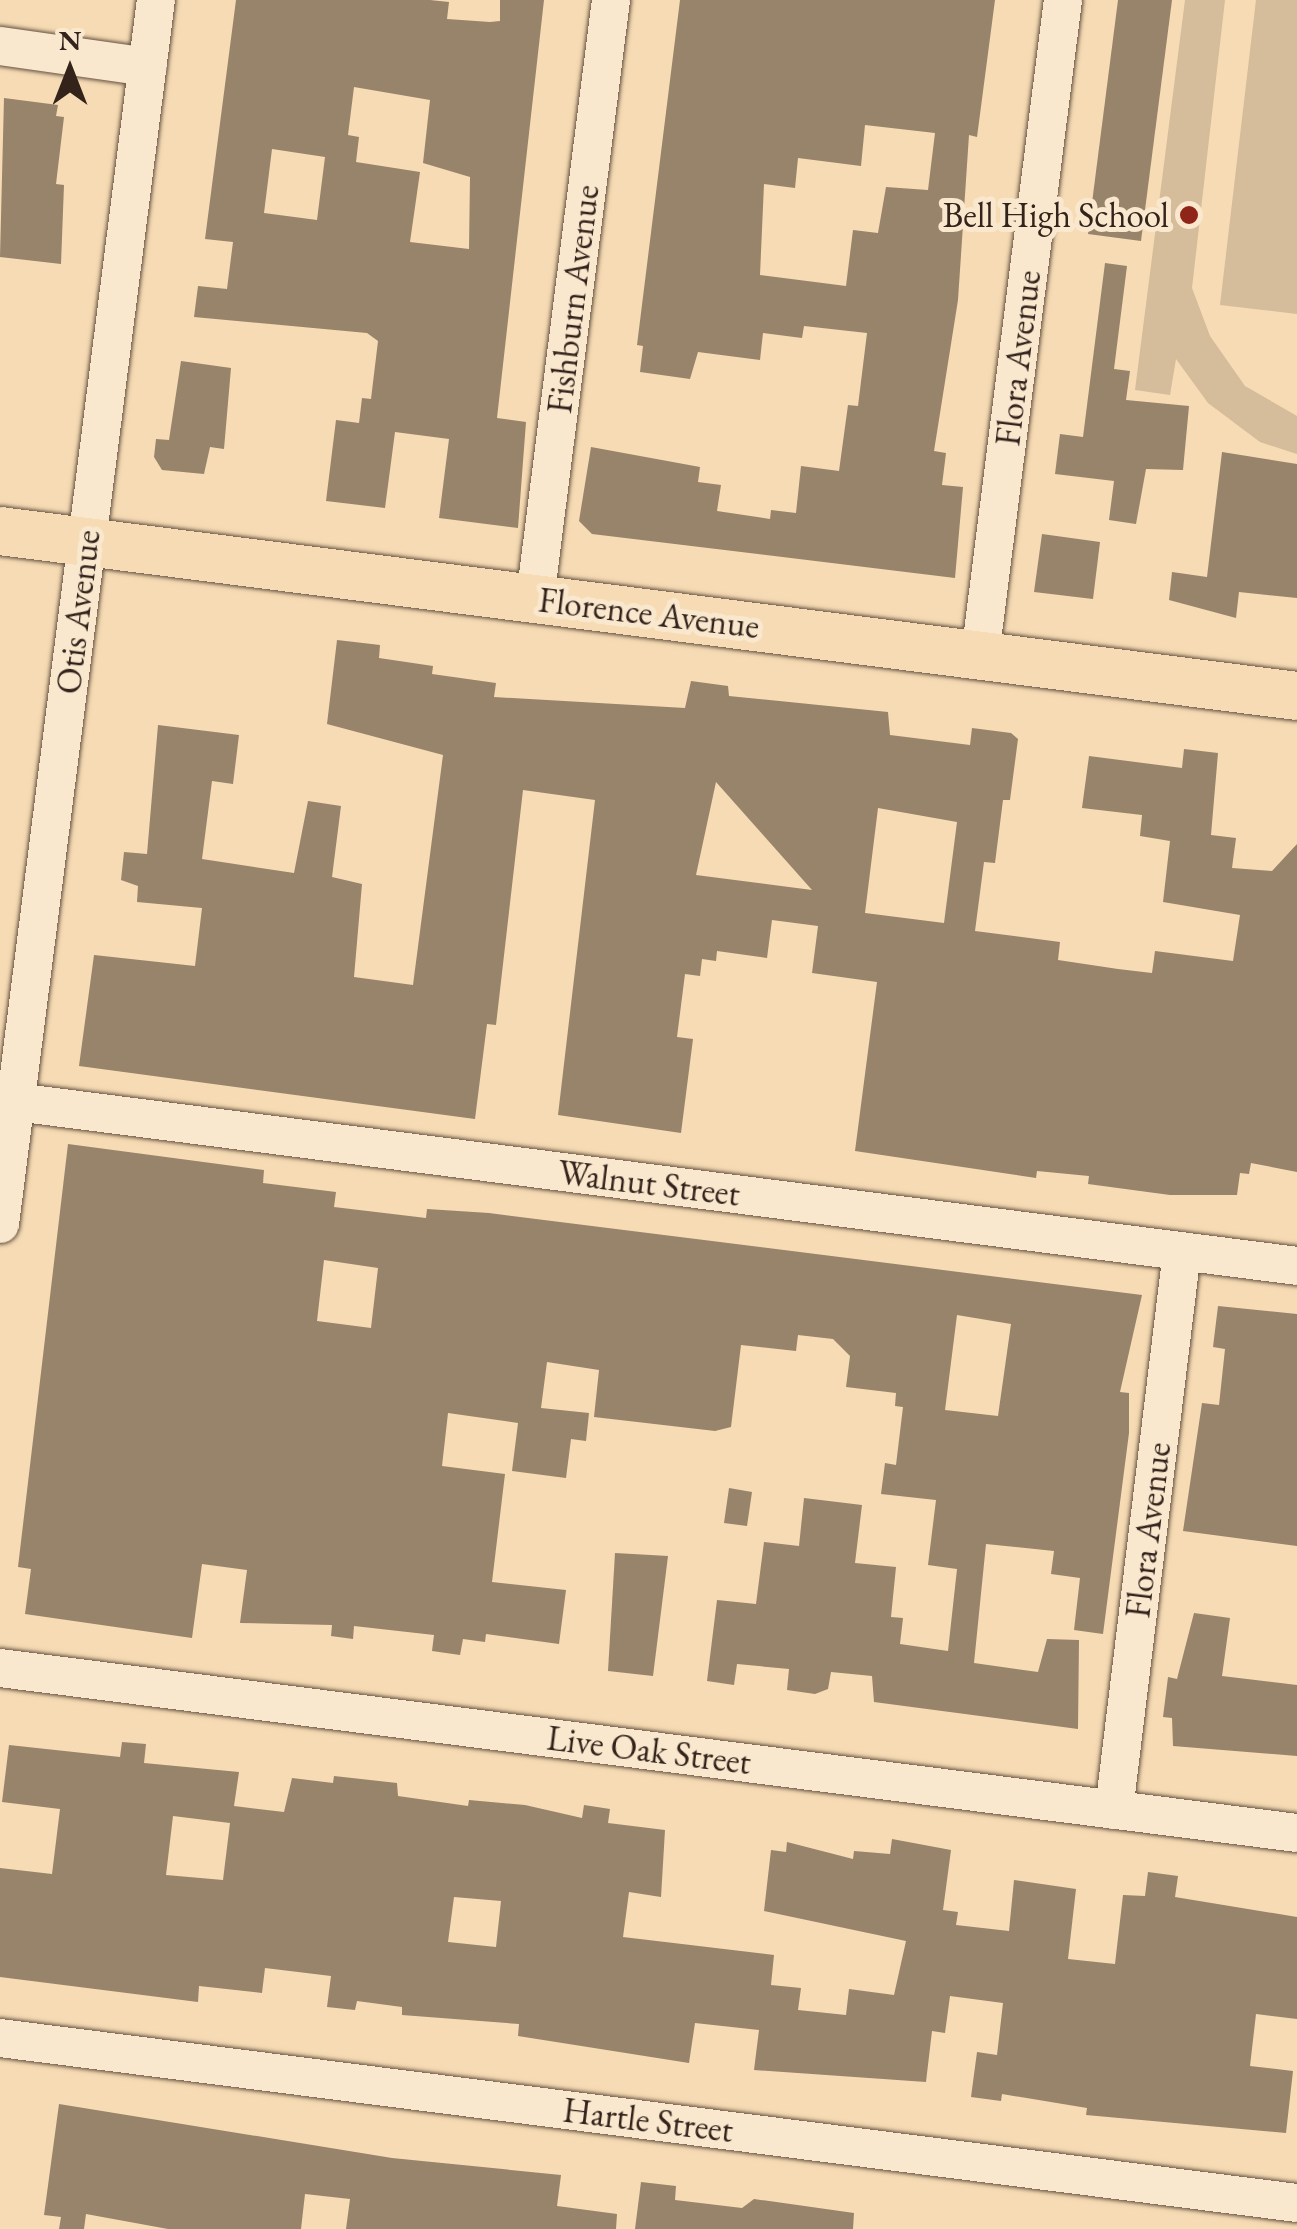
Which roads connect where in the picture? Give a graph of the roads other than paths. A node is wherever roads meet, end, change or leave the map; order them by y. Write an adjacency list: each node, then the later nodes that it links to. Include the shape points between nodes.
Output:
1 (156, 0): 5 (street, Otis Avenue)
2 (611, 0): 8 (street, Fishburn Avenue)
3 (1064, 0): 9 (street, Flora Avenue)
4 (0, 46): 5 (street)
5 (148, 66): 7 (street, Otis Avenue)
6 (0, 531): 7 (main road, Florence Avenue)
7 (86, 542): 8 (main road, Florence Avenue); 11 (street, Otis Avenue)
8 (535, 599): 9 (main road, Florence Avenue)
9 (980, 656): 10 (main road, Florence Avenue)
10 (1297, 696)
11 (8, 1101): 12 (street, Otis Avenue); 13 (street, Walnut Street)
12 (0, 1224)
13 (1182, 1251): 14 (street, Walnut Street); 16 (street, Flora Avenue)
14 (1297, 1266)
15 (0, 1668): 16 (street, Live Oak Street)
16 (1114, 1810): 17 (street, Live Oak Street)
17 (1297, 1833)
18 (0, 2038): 19 (street, Hartle Street)
19 (1297, 2202)

